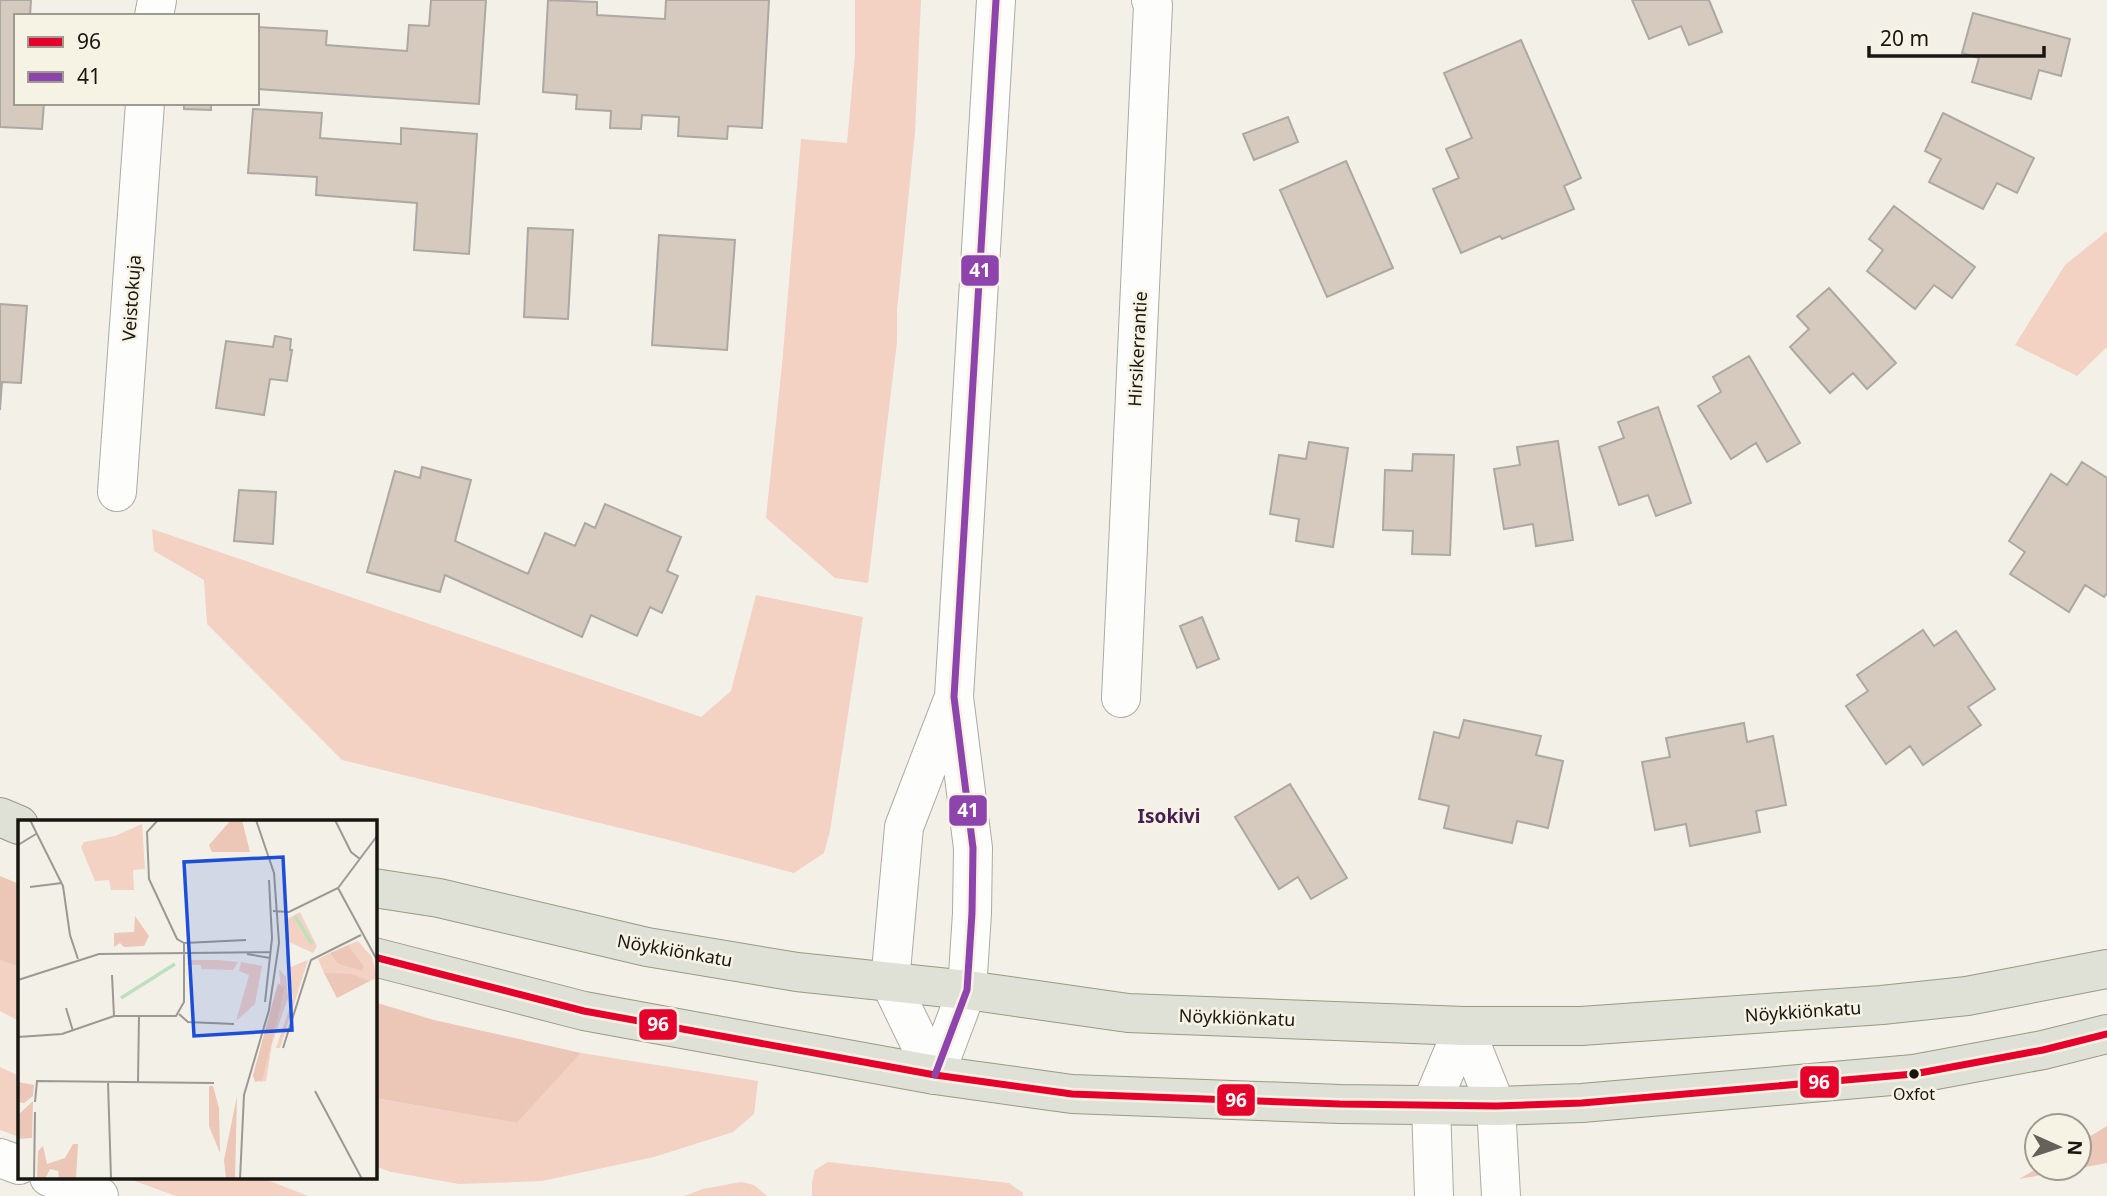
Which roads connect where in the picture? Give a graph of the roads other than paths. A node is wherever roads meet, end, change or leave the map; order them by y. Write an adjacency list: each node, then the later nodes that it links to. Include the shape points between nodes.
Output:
1 (996, 0): 5 (street)
2 (1151, 0): 6 (street, Hirsikerrantie)
3 (145, 105): 4 (street, Veistokuja)
4 (117, 492)
5 (954, 697): 10 (street, via 904,827); 11 (street, via 973,848)
6 (1121, 698)
7 (376, 888): 10 (main road, Nöykkiönkatu, via 439,898 647,947)
8 (376, 958): 14 (main road, via 584,1012)
9 (2107, 970): 12 (main road, Nöykkiönkatu, via 1967,996 1882,1005 1581,1026)
10 (890, 982): 11 (main road, Nöykkiönkatu); 14 (street)
11 (967, 990): 12 (main road, Nöykkiönkatu, via 1128,1013); 14 (street)
12 (1464, 1026): 15 (street); 16 (street)
13 (2107, 1034): 16 (main road, via 1914,1074 1582,1103)
14 (935, 1075): 15 (main road, via 1072,1094)
15 (1431, 1105): 16 (main road); 21 (street)
16 (1496, 1106): 22 (street)
17 (0, 1158): 18 (street)
18 (18, 1165)
19 (52, 1178): 20 (street)
20 (99, 1196)
21 (1434, 1196)
22 (1501, 1196)

